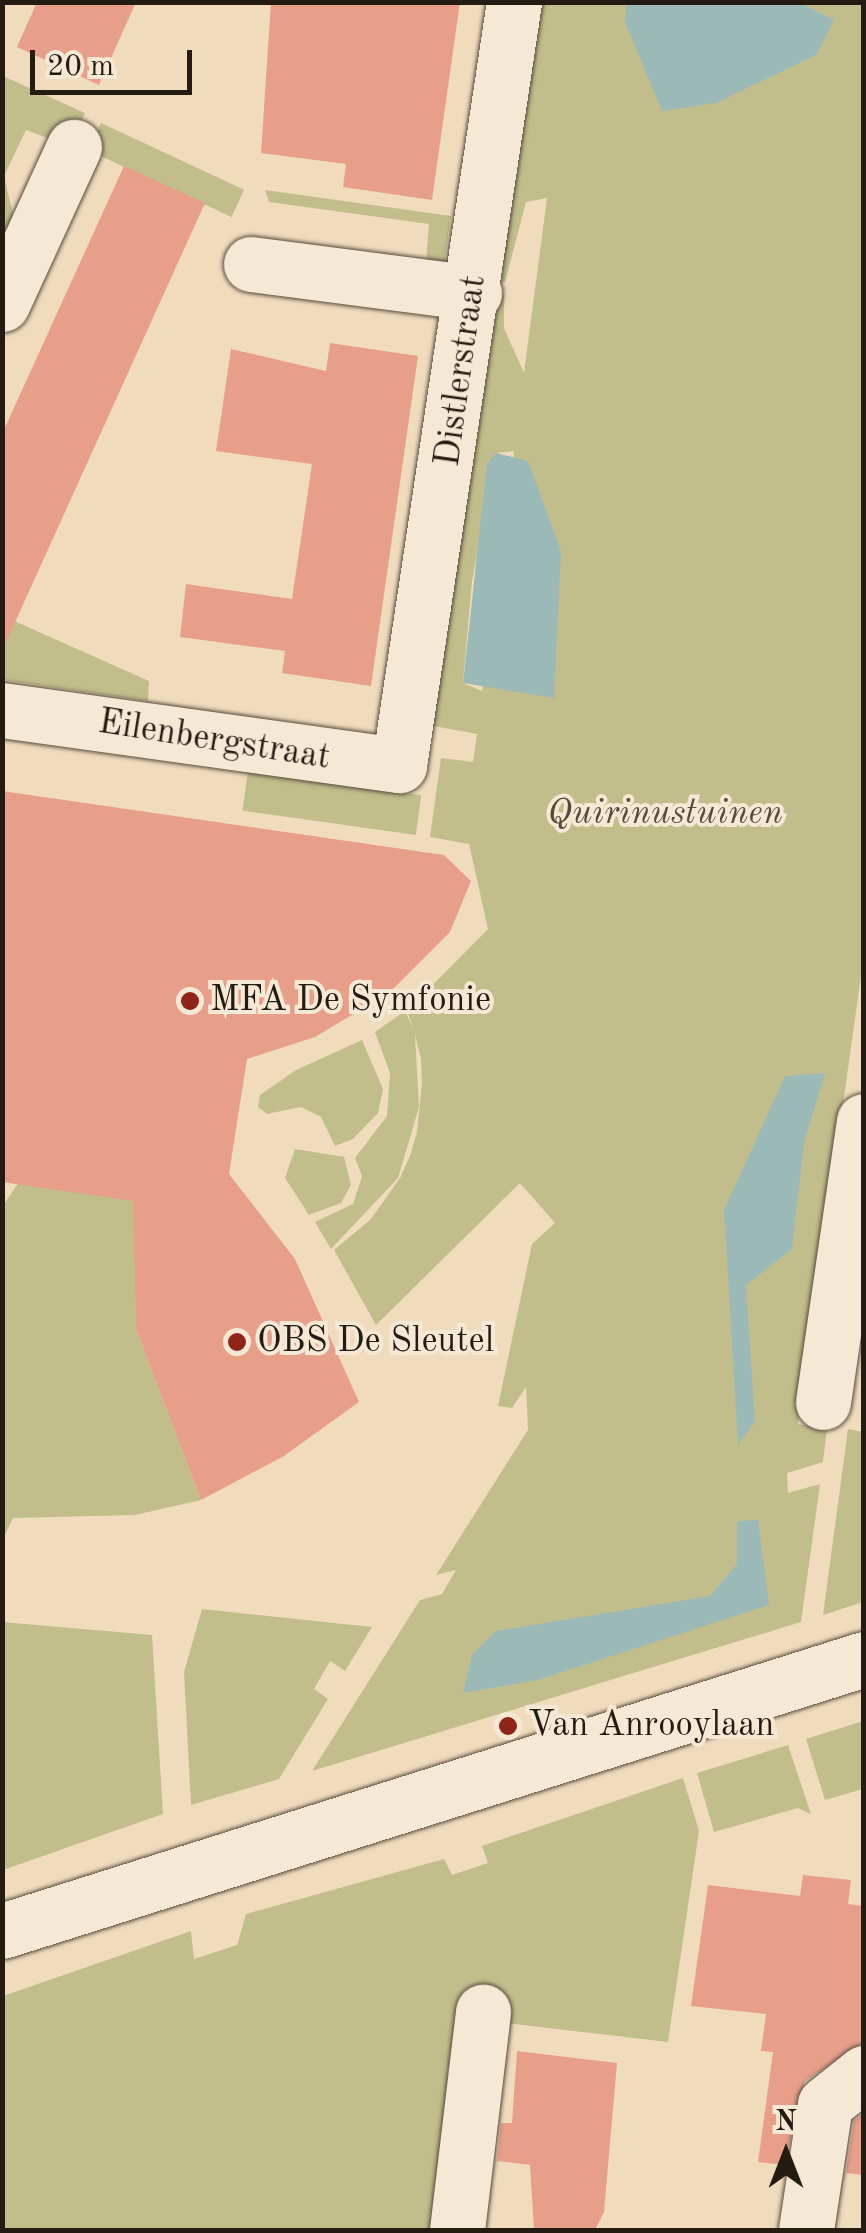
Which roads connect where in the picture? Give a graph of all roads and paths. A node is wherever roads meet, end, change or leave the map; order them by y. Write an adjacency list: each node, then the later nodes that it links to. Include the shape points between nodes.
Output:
1 (514, 2): 4 (street, Distlerstraat)
2 (74, 147): 5 (street)
3 (251, 264): 4 (street)
4 (474, 292): 7 (street, Distlerstraat)
5 (2, 304)
6 (2, 710): 7 (street, Eilenbergstraat, via 373,765 399,765)
7 (409, 740)
8 (864, 1121): 9 (street)
9 (823, 1402)
10 (864, 1659): 11 (street)
11 (2, 1931)
12 (483, 2012): 14 (street)
13 (864, 2073): 15 (street, via 825,2104)
14 (456, 2230)
15 (806, 2230)

